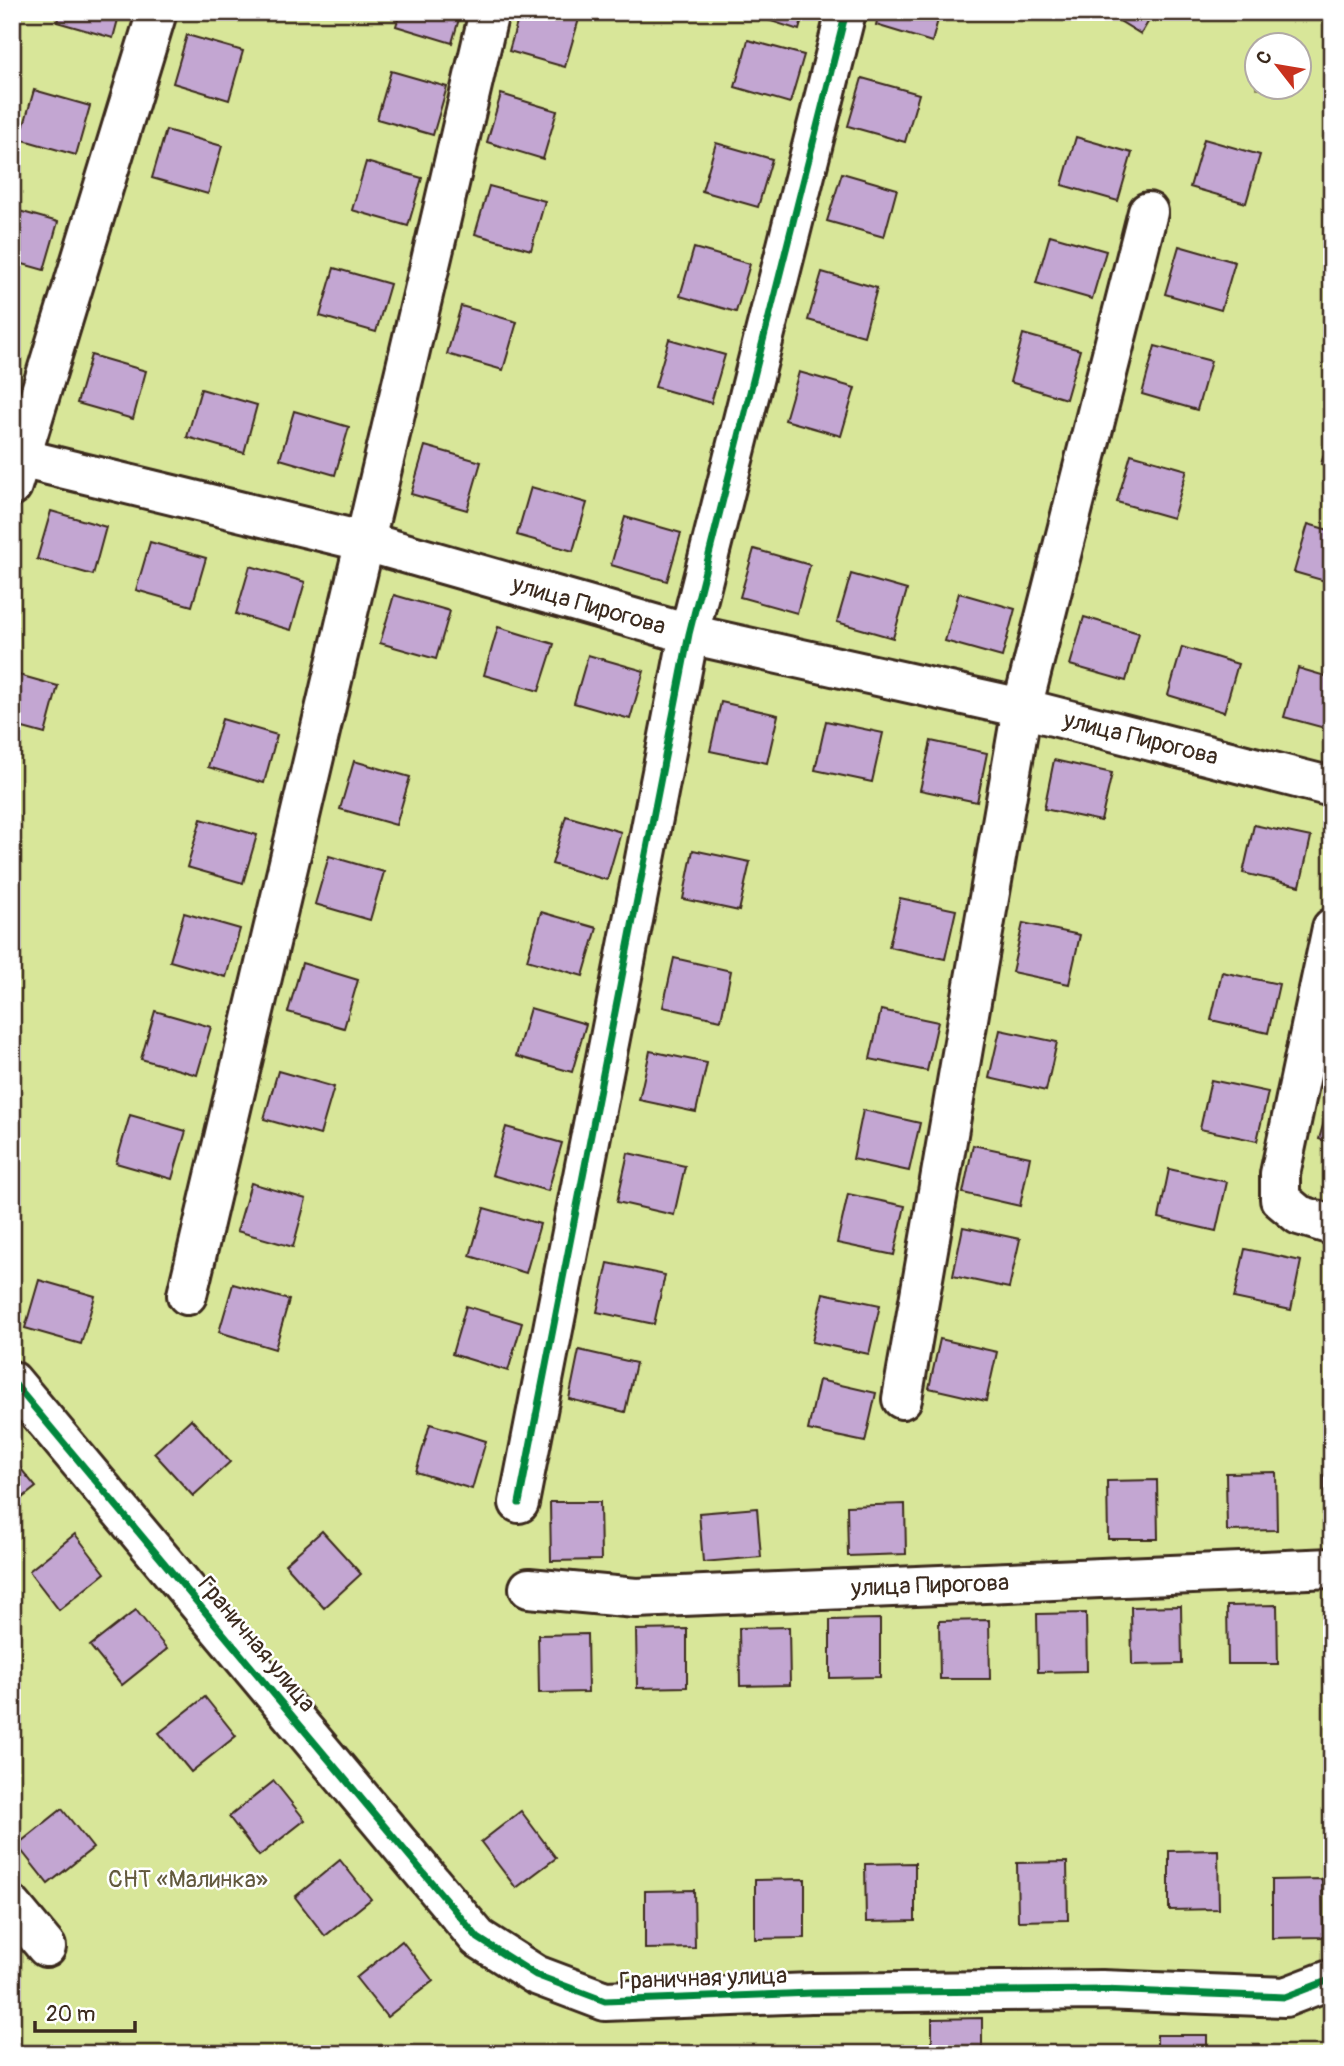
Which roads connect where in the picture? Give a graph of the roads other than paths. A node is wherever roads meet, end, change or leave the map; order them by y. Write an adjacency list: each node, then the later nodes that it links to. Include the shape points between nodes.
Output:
1 (157, 12): 5 (street)
2 (489, 12): 6 (street)
3 (846, 12): 7 (street)
4 (1148, 212): 8 (street)
5 (15, 466): 6 (street, улица Пирогова)
6 (366, 542): 7 (street, улица Пирогова); 12 (street)
7 (690, 634): 8 (street, улица Пирогова); 15 (street)
8 (1022, 708): 9 (street, улица Пирогова); 14 (street)
9 (1332, 787)
10 (1332, 928): 11 (street, via 1280,1174 1280,1199 1299,1215)
11 (1332, 1224)
12 (187, 1295)
13 (12, 1381): 20 (street, Граничная улица, via 478,1938 536,1975 605,2001 1088,1990 1285,1997)
14 (902, 1399)
15 (519, 1503)
16 (1332, 1568): 17 (street, улица Пирогова, via 636,1598)
17 (529, 1588)
18 (12, 1906): 19 (street)
19 (46, 1947)
20 (1332, 1979)

